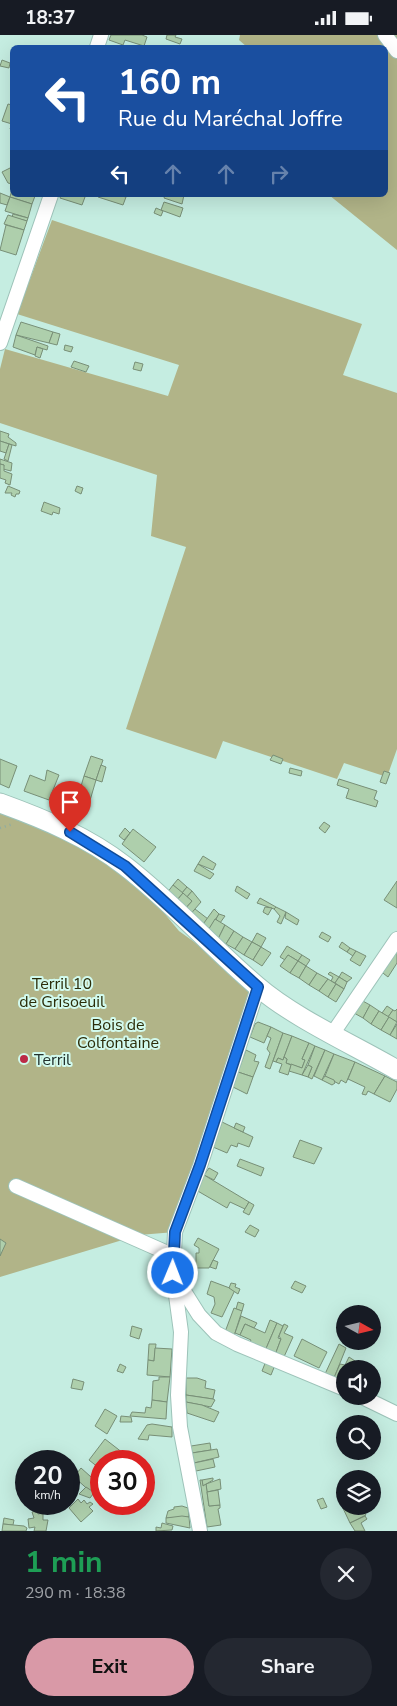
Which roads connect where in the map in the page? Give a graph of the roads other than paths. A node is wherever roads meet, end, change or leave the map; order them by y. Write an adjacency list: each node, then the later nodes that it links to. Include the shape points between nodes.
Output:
1 (385, 35): 2 (street)
2 (397, 51)
3 (50, 197): 4 (street)
4 (0, 343)
5 (0, 803): 7 (street, via 36,815 70,832 125,866)
6 (397, 939): 8 (street)
7 (258, 987): 8 (street); 11 (street, via 175,1232)
8 (333, 1033): 9 (street)
9 (397, 1070)
10 (16, 1186): 11 (street)
11 (172, 1255): 12 (street)
12 (173, 1273): 13 (street, via 199,1315 216,1333 237,1345); 16 (street, via 181,1332 180,1427)
13 (336, 1385)
14 (378, 1405): 15 (street)
15 (397, 1414)
16 (200, 1531)

